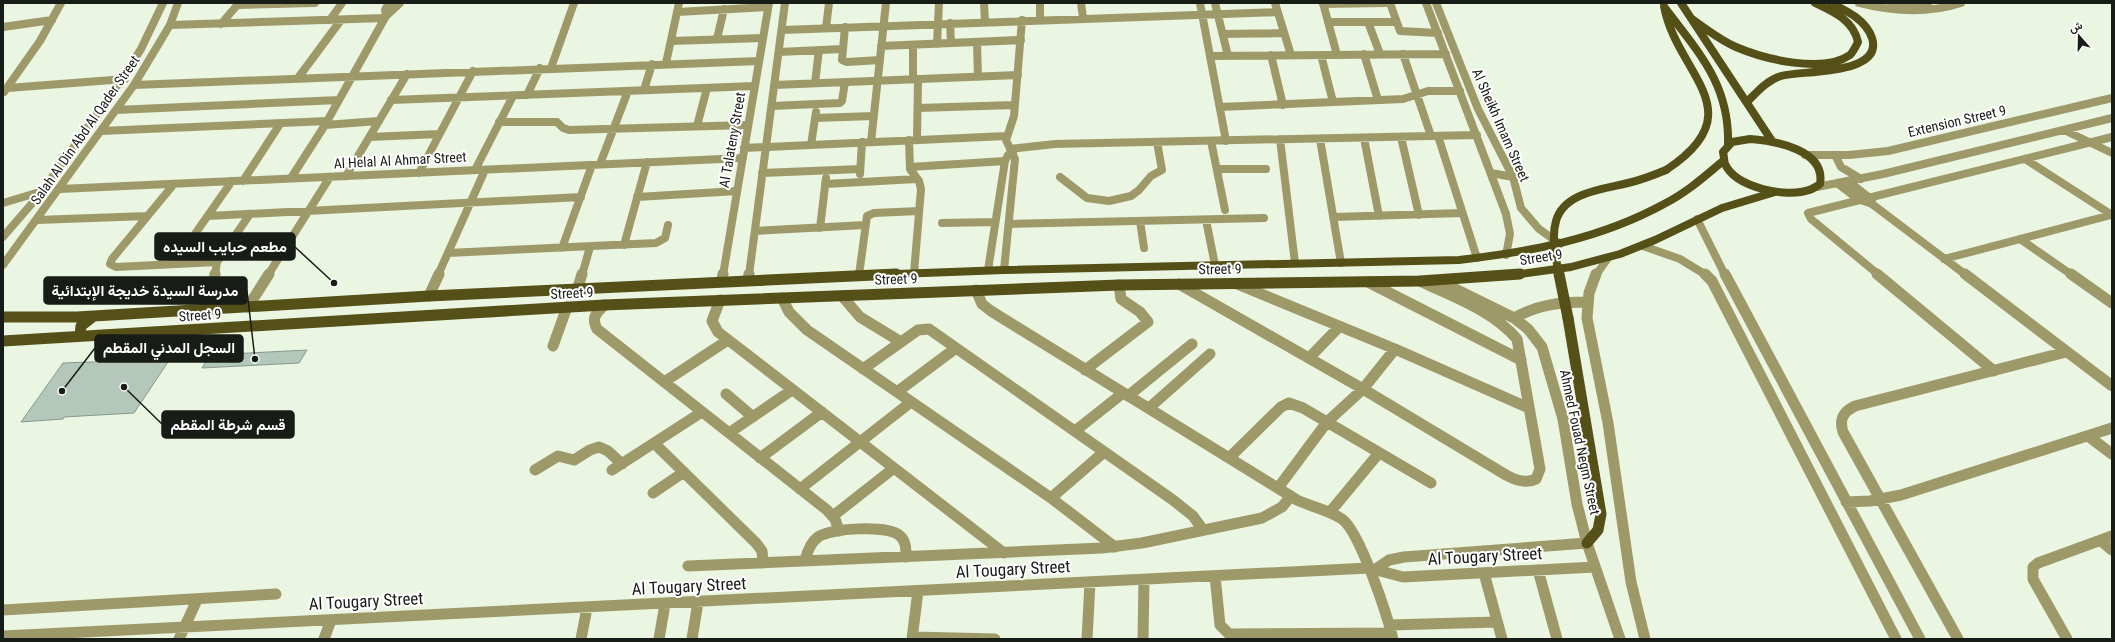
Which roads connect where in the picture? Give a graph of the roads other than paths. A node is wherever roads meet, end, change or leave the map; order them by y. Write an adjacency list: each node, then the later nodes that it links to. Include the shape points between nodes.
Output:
1 (61, 3): 47 (street)
2 (163, 3): 101 (street, Salah Al Din Abd Al Qader Street, via 141,49)
3 (178, 3): 58 (street, Salah Al Din Abd Al Qader Street)
4 (314, 3): 34 (street)
5 (342, 3): 48 (street)
6 (389, 3): 43 (street)
7 (400, 3): 43 (street)
8 (574, 3): 94 (street)
9 (679, 3): 38 (street)
10 (785, 3): 63 (street)
11 (829, 3): 62 (street)
12 (886, 3): 59 (street)
13 (939, 3): 57 (street)
14 (984, 3): 51 (street)
15 (1040, 3): 45 (street)
16 (1081, 3): 44 (street)
17 (1200, 3): 42 (street)
18 (1214, 3): 41 (street)
19 (1264, 3): 39 (street)
20 (1275, 3): 40 (street)
21 (1323, 3): 22 (street); 52 (street)
22 (1378, 3): 23 (street)
23 (1385, 3)
24 (1390, 3): 54 (street)
25 (1426, 3): 65 (street, Al Sheikh Imam Street)
26 (1436, 3): 188 (street, Al Sheikh Imam Street, via 1478,109)
27 (1681, 3): 46 (main road)
28 (1815, 3): 46 (main road, via 1838,15 1853,29 1858,42 1851,54 1840,60 1820,64 1775,60 1736,47)
29 (1831, 3): 123 (main road, via 1856,18 1870,33 1873,43 1869,56 1859,64 1845,69 1798,72 1776,78 1765,84)
30 (1859, 3): 33 (street, via 1913,12 1939,10)
31 (1891, 3): 32 (street)
32 (1928, 3)
33 (1961, 3)
34 (238, 4): 56 (street)
35 (769, 5): 37 (street); 67 (street, Al Talateny Street)
36 (1662, 5): 162 (main road, via 1700,56 1721,91 1729,123); 342 (main road, bridge, via 1672,37 1704,91 1708,115 1705,130 1697,145 1666,170 1637,182 1584,194 1569,203 1558,214 1552,234 1601,514 1598,530)
37 (724, 9): 38 (street); 68 (street)
38 (677, 12): 70 (street)
39 (1267, 12): 40 (street); 41 (street)
40 (1277, 12): 64 (street)
41 (1217, 13): 42 (street); 66 (street)
42 (1203, 14): 44 (street); 87 (street)
43 (385, 17): 49 (street); 98 (street)
44 (1083, 18): 45 (street)
45 (1040, 19): 50 (street)
46 (1692, 19): 123 (main road)
47 (52, 20): 60 (street); 111 (street)
48 (330, 20): 49 (street); 56 (street)
49 (341, 20): 100 (street)
50 (1022, 20): 51 (street); 69 (street)
51 (985, 22): 55 (street)
52 (1328, 22): 53 (street); 86 (street)
53 (1368, 22): 54 (street); 80 (street)
54 (1396, 22): 65 (street, via 1399,30 1403,32)
55 (950, 23): 57 (street); 72 (street)
56 (221, 24): 58 (street)
57 (937, 24): 59 (street); 73 (street)
58 (170, 25): 103 (street, Salah Al Din Abd Al Qader Street)
59 (884, 26): 61 (street); 75 (street)
60 (3, 27)
61 (845, 27): 62 (street); 76 (street)
62 (826, 28): 63 (street)
63 (782, 30): 78 (street)
64 (1284, 33): 66 (street); 84 (street)
65 (1438, 33): 82 (street, Al Sheikh Imam Street)
66 (1223, 34): 88 (street)
67 (763, 38): 68 (street); 90 (street, Al Talateny Street)
68 (717, 39): 70 (street)
69 (1021, 40): 71 (street); 97 (street)
70 (671, 41): 91 (street)
71 (977, 42): 72 (street); 99 (street)
72 (951, 43): 73 (street)
73 (937, 44): 74 (street)
74 (913, 45): 75 (street); 102 (street)
75 (882, 46): 89 (street)
76 (842, 49): 77 (street); 89 (street, via 841,58 845,61)
77 (819, 50): 78 (street); 106 (street)
78 (779, 52): 107 (street)
79 (1364, 54): 80 (street); 86 (street); 121 (street)
80 (1380, 54): 81 (street)
81 (1404, 54): 82 (street); 115 (street)
82 (1446, 54): 113 (street, Al Sheikh Imam Street)
83 (1270, 55): 84 (street); 88 (street); 125 (street)
84 (1291, 55): 85 (street)
85 (1321, 55): 86 (street); 122 (street)
86 (1337, 55)
87 (1211, 56): 88 (street); 128 (street)
88 (1228, 56)
89 (880, 60): 104 (street)
90 (759, 61): 91 (street); 108 (street, Al Talateny Street)
91 (666, 63): 92 (street)
92 (652, 64): 94 (street); 110 (street)
93 (540, 68): 94 (street); 95 (street); 114 (street)
94 (551, 68)
95 (473, 71): 96 (street); 117 (street)
96 (407, 74): 98 (street); 120 (street)
97 (1018, 75): 99 (street); 126 (street)
98 (352, 76): 100 (street); 119 (street)
99 (978, 77): 102 (street)
100 (298, 78): 103 (street)
101 (122, 79): 103 (street); 111 (street); 201 (street, Salah Al Din Abd Al Qader Street)
102 (915, 79): 104 (street); 129 (street)
103 (137, 81): 130 (street, Salah Al Din Abd Al Qader Street)
104 (878, 81): 105 (street); 131 (street)
105 (845, 82): 106 (street); 124 (street, via 841,102)
106 (815, 84): 107 (street)
107 (774, 85): 127 (street)
108 (755, 86): 109 (street); 138 (street, Al Talateny Street)
109 (707, 88): 110 (street); 139 (street)
110 (644, 90): 112 (street)
111 (5, 91)
112 (628, 91): 114 (street); 141 (street)
113 (1460, 91): 115 (street, via 1428,91); 145 (street, Al Sheikh Imam Street)
114 (527, 95): 116 (street)
115 (1417, 95): 121 (street, via 1403,99); 147 (street)
116 (513, 96): 117 (street); 135 (street)
117 (458, 98): 120 (street); 144 (street)
118 (2112, 98): 168 (street, Extension Street 9, via 1888,151)
119 (339, 100): 130 (street); 136 (street)
120 (391, 100): 134 (street)
121 (1378, 100): 122 (street)
122 (1333, 102): 125 (street)
123 (1747, 102): 157 (main road)
124 (817, 104): 127 (street); 132 (street)
125 (1282, 104): 128 (street)
126 (1015, 105): 129 (street); 146 (street, via 1013,123)
127 (772, 106): 163 (street)
128 (1220, 107): 155 (street)
129 (918, 108): 154 (street)
130 (116, 110): 143 (street, Salah Al Din Abd Al Qader Street)
131 (874, 116): 132 (street); 158 (street)
132 (815, 118): 161 (street)
133 (2112, 118): 140 (street)
134 (379, 121): 136 (street); 148 (street)
135 (499, 122): 141 (street, via 557,122 569,130); 179 (street)
136 (326, 123): 137 (street); 189 (street)
137 (280, 124): 143 (street); 193 (street)
138 (748, 125): 139 (street); 164 (street, Al Talateny Street)
139 (697, 126): 141 (street)
140 (2075, 127): 142 (street); 160 (street, via 2094,137)
141 (614, 129): 174 (street)
142 (2064, 130): 160 (street, via 2081,140); 190 (street)
143 (101, 132): 200 (street, Salah Al Din Abd Al Qader Street)
144 (440, 134): 148 (street); 182 (street)
145 (1477, 135): 147 (street); 184 (street, Al Sheikh Imam Street)
146 (1006, 136): 154 (street); 165 (street)
147 (1434, 136): 149 (street); 213 (street)
148 (370, 137): 185 (street)
149 (1401, 137): 152 (street); 215 (street)
150 (2112, 137): 160 (street)
151 (1320, 138): 152 (street); 153 (street); 220 (street)
152 (1364, 138): 219 (street)
153 (1280, 139): 155 (street); 249 (street)
154 (913, 140): 158 (street); 175 (street)
155 (1226, 140): 156 (street)
156 (1211, 141): 159 (street); 177 (street)
157 (1772, 141): 162 (main road, via 1743,139); 167 (main road)
158 (867, 142): 161 (street); 176 (street)
159 (1157, 142): 165 (street, via 1049,144); 187 (street, via 1162,170 1150,176 1136,192 1123,199 1090,200 1078,193 1070,182)
160 (2093, 142): 166 (street); 170 (street)
161 (811, 145): 163 (street)
162 (1728, 145): 172 (main road, via 1723,152)
163 (766, 147): 164 (street); 183 (street)
164 (744, 148): 169 (street, Al Talateny Street)
165 (1011, 151): 171 (street); 229 (street, via 1015,159)
166 (2112, 153)
167 (1806, 155): 168 (street, Extension Street 9); 199 (main road, via 1816,163 1821,172 1822,180)
168 (1835, 155): 190 (street, via 1837,162 1844,169)
169 (743, 158): 173 (street, Al Helal Al Ahmar Street); 202 (street, Al Talateny Street)
170 (2025, 158): 207 (street); 216 (street)
171 (1005, 161): 175 (street); 226 (street)
172 (1723, 161): 203 (main road, via 1742,180); 235 (main road, Street 9, via 1689,190 1660,208 1607,230)
173 (647, 162): 174 (street, Al Helal Al Ahmar Street); 205 (street)
174 (596, 164): 180 (street, Al Helal Al Ahmar Street); 204 (street)
175 (910, 167): 191 (street)
176 (860, 169): 181 (street); 195 (street)
177 (1217, 169): 178 (street); 210 (street)
178 (1266, 169)
179 (475, 170): 180 (street, Al Helal Al Ahmar Street); 182 (street, Al Helal Al Ahmar Street)
180 (485, 170): 208 (street)
181 (827, 170): 183 (street); 198 (street)
182 (419, 173): 185 (street, Al Helal Al Ahmar Street)
183 (762, 173): 232 (street)
184 (1491, 173): 188 (street); 242 (street, Al Sheikh Imam Street, via 1510,227)
185 (346, 176): 186 (street, Al Helal Al Ahmar Street)
186 (330, 177): 189 (street, Al Helal Al Ahmar Street); 211 (street)
187 (1060, 177)
188 (1513, 177): 235 (street, Al Sheikh Imam Street, via 1524,213 1539,229)
189 (291, 178): 193 (street, Al Helal Al Ahmar Street)
190 (1862, 179): 194 (street)
191 (917, 180): 195 (street); 212 (street, via 921,189)
192 (232, 181): 193 (street, Al Helal Al Ahmar Street); 197 (street, Al Helal Al Ahmar Street); 218 (street)
193 (243, 181)
194 (1848, 181): 196 (street); 207 (street)
195 (859, 182): 198 (street)
196 (1837, 183): 199 (street); 206 (street)
197 (174, 184): 200 (street, Al Helal Al Ahmar Street); 217 (street)
198 (825, 184): 231 (street)
199 (1817, 187): 203 (main road, via 1800,193)
200 (60, 189): 201 (street, Al Helal Al Ahmar Street, via 49,194); 223 (street, Salah Al Din Abd Al Qader Street)
201 (43, 190): 209 (street, Al Helal Al Ahmar Street); 233 (street, Salah Al Din Abd Al Qader Street)
202 (737, 191): 205 (street); 258 (street, Al Talateny Street)
203 (1775, 192): 222 (main road, Street 9)
204 (581, 196): 208 (street); 239 (street)
205 (638, 197): 236 (street)
206 (1858, 199): 207 (street); 298 (street, via 1811,211 1808,215)
207 (1870, 200): 245 (street)
208 (470, 202): 211 (street); 241 (street)
209 (3, 203)
210 (1225, 210)
211 (309, 211): 214 (street); 273 (street)
212 (919, 212): 230 (street, via 871,214 866,217); 254 (street)
213 (1462, 213): 215 (street); 243 (street)
214 (250, 214): 218 (street); 246 (street)
215 (1419, 215): 219 (street)
216 (2112, 215): 234 (street)
217 (147, 216): 223 (street); 248 (street, via 110,264 116,267)
218 (208, 216): 248 (street)
219 (1379, 216): 220 (street)
220 (1334, 217): 247 (street)
221 (1264, 218): 224 (street)
222 (1697, 219): 237 (main road, Street 9); 281 (street)
223 (37, 220): 250 (street, Salah Al Din Abd Al Qader Street)
224 (1206, 220): 225 (street); 251 (street)
225 (1140, 221): 229 (street); 240 (street)
226 (995, 222): 228 (street); 252 (street)
227 (668, 224): 236 (street, via 665,238 659,243)
228 (942, 224)
229 (1009, 224): 253 (street)
230 (865, 225): 231 (street); 255 (street)
231 (820, 228): 232 (street)
232 (755, 231): 256 (street)
233 (3, 237)
234 (2020, 239): 245 (street); 271 (street)
235 (1560, 244): 242 (main road, Street 9)
236 (624, 245): 238 (street)
237 (1643, 246): 244 (main road, Street 9); 279 (street, via 1677,256 1703,271 1715,286)
238 (590, 247): 239 (street); 264 (street)
239 (562, 248): 241 (street)
240 (1144, 248)
241 (448, 253): 266 (street)
242 (1506, 255): 243 (main road, Street 9)
243 (1477, 258): 247 (main road, Street 9)
244 (1608, 258): 257 (main road, Street 9, via 1525,274); 270 (street, Ahmed Fouad Negm Street, via 1593,278)
245 (1944, 259): 292 (street)
246 (217, 262): 248 (street); 275 (street, via 213,286)
247 (1341, 263): 249 (main road, Street 9)
248 (174, 264)
249 (1295, 264): 251 (main road, Street 9)
250 (3, 265)
251 (1215, 265): 253 (main road, Street 9)
252 (988, 270): 253 (main road, Street 9); 254 (main road, Street 9)
253 (1004, 270)
254 (914, 273): 255 (main road, Street 9)
255 (859, 275): 256 (main road, Street 9)
256 (748, 280): 258 (main road, Street 9)
257 (1439, 280): 259 (main road, Street 9); 278 (street, Ahmed Fouad Negm Street)
258 (722, 281): 264 (main road, Street 9)
259 (1420, 281): 260 (main road, Street 9); 284 (street, via 1498,321)
260 (1368, 282): 261 (main road, Street 9); 295 (street)
261 (1236, 283): 262 (main road, Street 9); 280 (street)
262 (1179, 284): 263 (main road, Street 9); 294 (street)
263 (1119, 285): 265 (main road, Street 9); 297 (street, via 1119,297 1127,305 1141,312 1148,322)
264 (578, 288): 266 (main road, Street 9)
265 (976, 290): 267 (main road, Street 9); 297 (street, via 979,300 986,308)
266 (429, 296): 273 (main road, Street 9)
267 (842, 296): 268 (main road, Street 9); 287 (street, via 858,317)
268 (782, 298): 269 (main road, Street 9); 296 (street, via 789,312 800,324)
269 (720, 300): 272 (main road, Street 9); 285 (street, via 712,316 713,325)
270 (1586, 302): 278 (street, via 1562,302 1541,306); 383 (street, Ahmed Fouad Negm Street, via 1588,327 1609,430 1630,575)
271 (2112, 304)
272 (604, 305): 274 (main road, Street 9); 299 (street, via 594,316 594,325)
273 (248, 307): 275 (main road, Street 9)
274 (567, 307): 283 (main road, Street 9); 289 (street)
275 (202, 309): 276 (main road, Street 9)
276 (94, 316): 277 (main road, Street 9); 283 (main road, via 81,326)
277 (3, 317)
278 (1514, 318): 282 (street, Ahmed Fouad Negm Street)
279 (1736, 326): 281 (street); 384 (street)
280 (1340, 327): 291 (street); 294 (street)
281 (1753, 327): 336 (street)
282 (1533, 335): 284 (street); 342 (street, Ahmed Fouad Negm Street, via 1545,354 1556,389)
283 (80, 336): 286 (main road, Street 9)
284 (1517, 339): 295 (street)
285 (728, 340): 299 (street); 302 (street)
286 (3, 341)
287 (901, 342): 290 (street, via 918,330 926,329); 296 (street)
288 (1192, 344): 305 (street)
289 (553, 346)
290 (956, 348): 303 (street); 314 (street)
291 (1395, 349): 301 (street); 308 (street)
292 (2066, 352): 298 (street); 300 (street)
293 (1210, 354): 307 (street)
294 (1309, 358): 301 (street)
295 (1521, 360): 308 (street)
296 (863, 369): 303 (street)
297 (1085, 370): 305 (street)
298 (1994, 371): 335 (street, via 1855,406 1845,412 1840,420 1843,432)
299 (664, 382): 309 (street)
300 (2112, 386)
301 (1363, 389): 308 (street, via 1506,475 1526,482 1536,479 1540,473); 312 (street)
302 (792, 390): 310 (street); 311 (street)
303 (897, 392): 306 (street)
304 (726, 394): 311 (street)
305 (1126, 394): 307 (street); 314 (street)
306 (911, 402): 317 (street); 334 (street)
307 (1149, 408): 323 (street)
308 (1529, 408)
309 (702, 412): 315 (street); 318 (street)
310 (822, 412): 317 (street); 322 (street)
311 (753, 417): 315 (street)
312 (1327, 422): 320 (street); 323 (street, via 1289,403 1281,407); 330 (street)
313 (2112, 428): 316 (street)
314 (1075, 431): 319 (street)
315 (729, 434): 322 (street)
316 (2088, 436): 321 (street); 335 (street)
317 (860, 442): 325 (street); 331 (street)
318 (654, 443): 324 (street); 328 (street)
319 (1104, 452): 334 (street); 340 (street, via 1180,505)
320 (1379, 453): 329 (street); 337 (street)
321 (2112, 454)
322 (760, 458): 331 (street)
323 (1229, 458): 330 (street)
324 (622, 464): 326 (street, via 603,447 597,446 572,460 562,456 556,457); 327 (street)
325 (894, 468): 338 (street); 345 (street)
326 (535, 470)
327 (612, 470)
328 (684, 472): 332 (street); 348 (street, via 759,547)
329 (1431, 483)
330 (1278, 488): 333 (street)
331 (800, 489): 338 (street)
332 (653, 493)
333 (1291, 496): 337 (street, via 1310,506); 340 (street, Al Tougary Street, via 1282,507 1262,518)
334 (1051, 498): 343 (street)
335 (1881, 500): 336 (street); 386 (street)
336 (1846, 502): 385 (street)
337 (1330, 512): 351 (street, via 1353,529)
338 (833, 516): 339 (street)
339 (839, 530): 346 (street, via 896,532 905,541); 347 (street, via 825,533 813,541)
340 (1203, 530): 343 (street, Al Tougary Street)
341 (2106, 538): 344 (street); 387 (street, via 2038,562 2032,568 2033,579)
342 (1587, 543): 350 (street, Ahmed Fouad Negm Street); 351 (street, Al Tougary Street, via 1397,558)
343 (1115, 547): 345 (street, Al Tougary Street)
344 (2112, 550)
345 (1004, 553): 346 (street, Al Tougary Street)
346 (906, 557): 347 (street, Al Tougary Street)
347 (805, 561): 348 (street, Al Tougary Street)
348 (763, 563): 349 (street, Al Tougary Street)
349 (688, 566)
350 (1595, 567): 352 (street, Al Tougary Street); 382 (street, Ahmed Fouad Negm Street)
351 (1373, 568): 353 (street, Al Tougary Street, via 1403,577); 354 (street, Al Tougary Street); 366 (street)
352 (1538, 570): 353 (street, Al Tougary Street); 381 (street)
353 (1484, 573): 365 (street)
354 (1215, 576): 355 (street, Al Tougary Street); 370 (street, via 1220,625 1225,632 1233,635)
355 (1144, 580): 356 (street, Al Tougary Street); 379 (street)
356 (1090, 583): 357 (street, Al Tougary Street); 378 (street)
357 (918, 591): 360 (street, Al Tougary Street); 372 (street)
358 (276, 594): 359 (street)
359 (197, 600): 363 (street); 367 (street)
360 (698, 602): 361 (street, Al Tougary Street); 376 (street)
361 (665, 604): 362 (street, Al Tougary Street); 375 (street)
362 (587, 608): 364 (street, Al Tougary Street); 374 (street)
363 (3, 610)
364 (331, 620): 367 (street, Al Tougary Street); 373 (street)
365 (1497, 622): 366 (street); 380 (street)
366 (1391, 632): 370 (street)
367 (182, 633): 368 (street, Al Tougary Street)
368 (103, 635): 371 (street, Al Tougary Street)
369 (3, 636): 371 (street, Al Tougary Street)
370 (1316, 636)
371 (34, 637)
372 (913, 638): 377 (street)
373 (324, 639)
374 (581, 639)
375 (659, 639)
376 (692, 639)
377 (995, 639)
378 (1087, 639)
379 (1144, 639)
380 (1502, 639)
381 (1557, 639)
382 (1620, 639)
383 (1645, 639)
384 (1896, 639)
385 (1920, 639)
386 (1958, 639)
387 (2067, 639)

